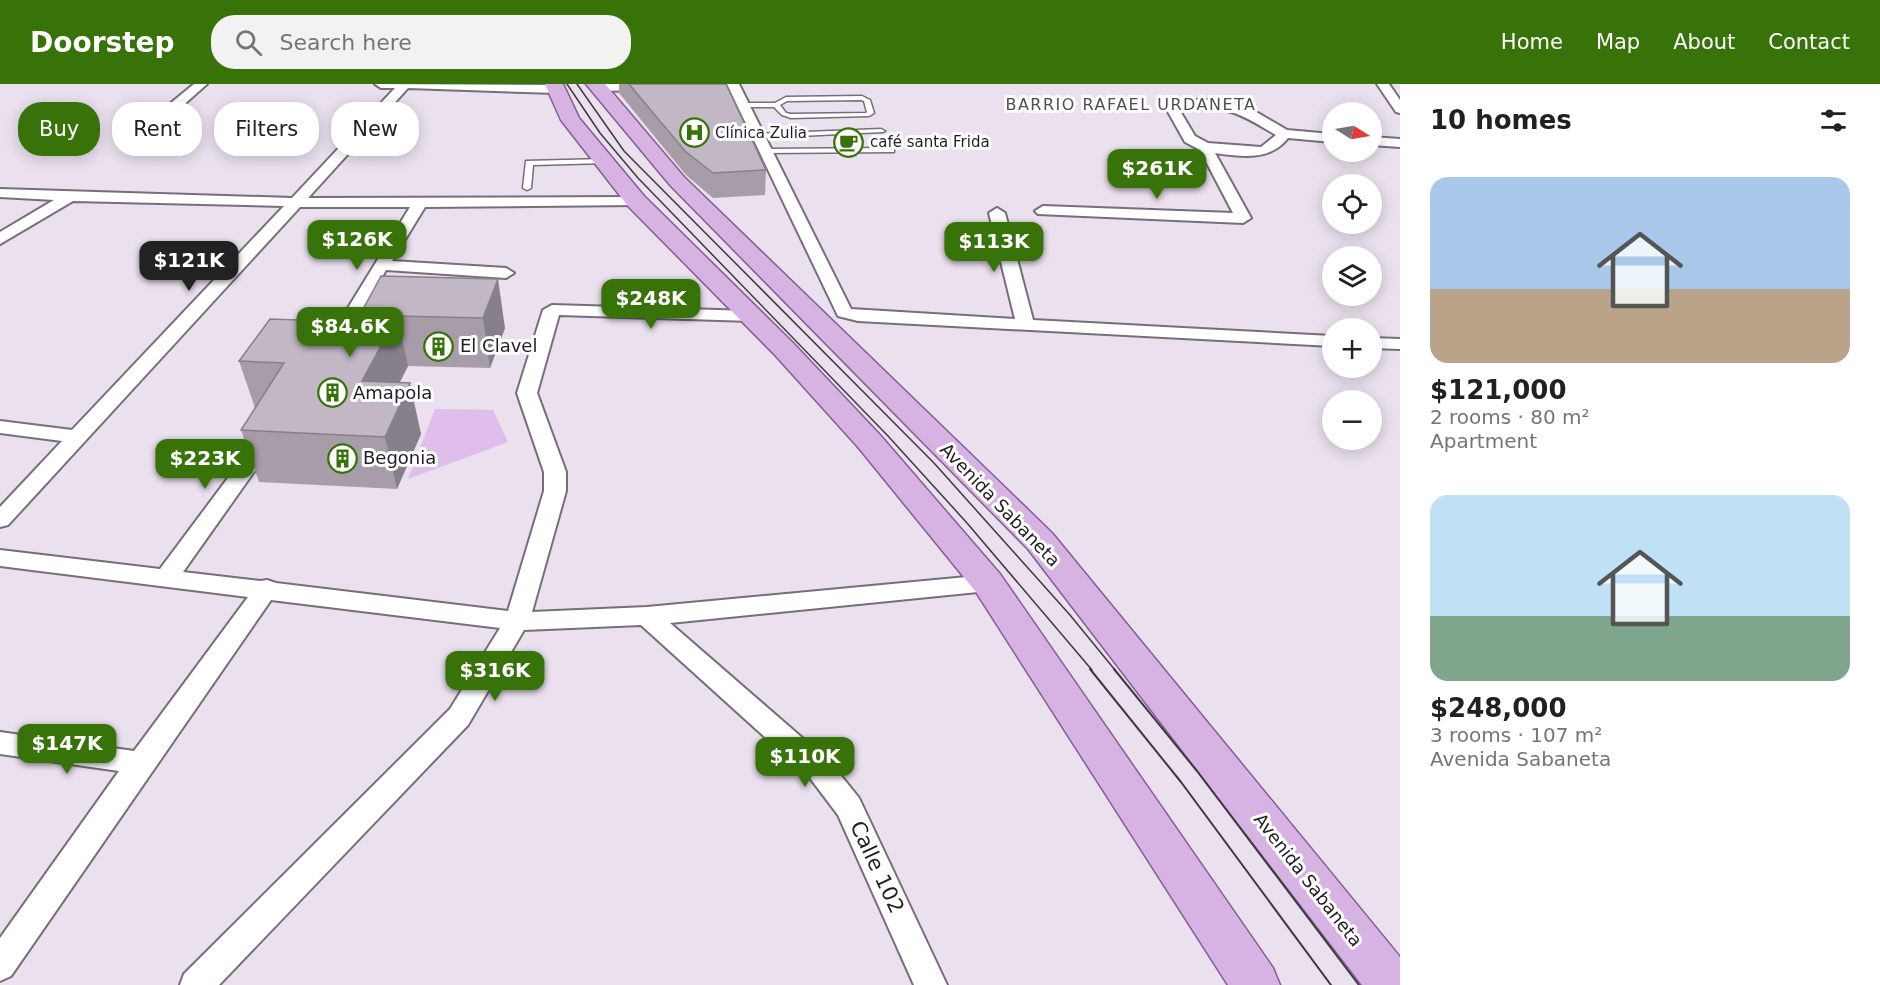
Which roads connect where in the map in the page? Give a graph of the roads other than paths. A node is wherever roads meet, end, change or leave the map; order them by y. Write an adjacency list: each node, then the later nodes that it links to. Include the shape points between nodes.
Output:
1 (201, 84): 10 (street)
2 (381, 84): 5 (street)
3 (1383, 84): 13 (street)
4 (730, 85): 11 (street)
5 (404, 86): 6 (street); 28 (street)
6 (433, 86): 9 (street)
7 (596, 86): 8 (street); 58 (main road, Avenida Sabaneta, via 677,181 1040,541)
8 (666, 86)
9 (555, 87): 22 (main road, via 570,120)
10 (180, 102)
11 (742, 105): 12 (lane); 18 (street)
12 (776, 105): 12 (lane, via 791,117 871,113 867,100 862,98 786,99)
13 (1400, 109)
14 (881, 131): 18 (lane)
15 (1284, 134): 16 (street); 20 (street, via 1272,148 1260,152); 20 (street, via 1235,106 1176,106 1173,110 1190,139)
16 (1322, 137)
17 (1382, 142): 19 (street)
18 (760, 143): 21 (lane); 37 (street, via 844,312 858,316)
19 (1400, 143)
20 (1206, 148): 29 (street, via 1243,218)
21 (891, 150)
22 (604, 162): 23 (lane, via 529,164); 26 (main road)
23 (527, 188)
24 (0, 193): 25 (street)
25 (68, 198): 28 (street); 31 (street)
26 (636, 201): 27 (street); 36 (main road)
27 (420, 202): 28 (street); 32 (street)
28 (297, 204): 44 (street)
29 (1043, 211)
30 (997, 213): 37 (street)
31 (0, 239)
32 (381, 265): 33 (street); 34 (street)
33 (506, 273)
34 (363, 294): 35 (street); 41 (street)
35 (385, 296)
36 (751, 316): 48 (main road, via 869,441); 51 (street, via 552,310 527,393 555,472 555,491)
37 (1025, 324): 38 (street)
38 (1322, 340)
39 (1382, 343): 40 (street)
40 (1400, 344)
41 (327, 359)
42 (276, 426): 47 (street)
43 (0, 427): 44 (street)
44 (75, 436): 45 (street)
45 (0, 520)
46 (0, 558): 47 (street)
47 (167, 577): 49 (street)
48 (988, 584): 50 (street); 57 (main road, via 1058,683)
49 (267, 588): 51 (street); 53 (street)
50 (647, 616): 51 (street); 56 (street, Calle 102, via 820,770 849,807)
51 (517, 621): 55 (street, via 459,717)
52 (0, 743): 53 (street)
53 (141, 763): 54 (street)
54 (0, 965)
55 (196, 985)
56 (931, 985)
57 (1256, 985)
58 (1392, 985)

